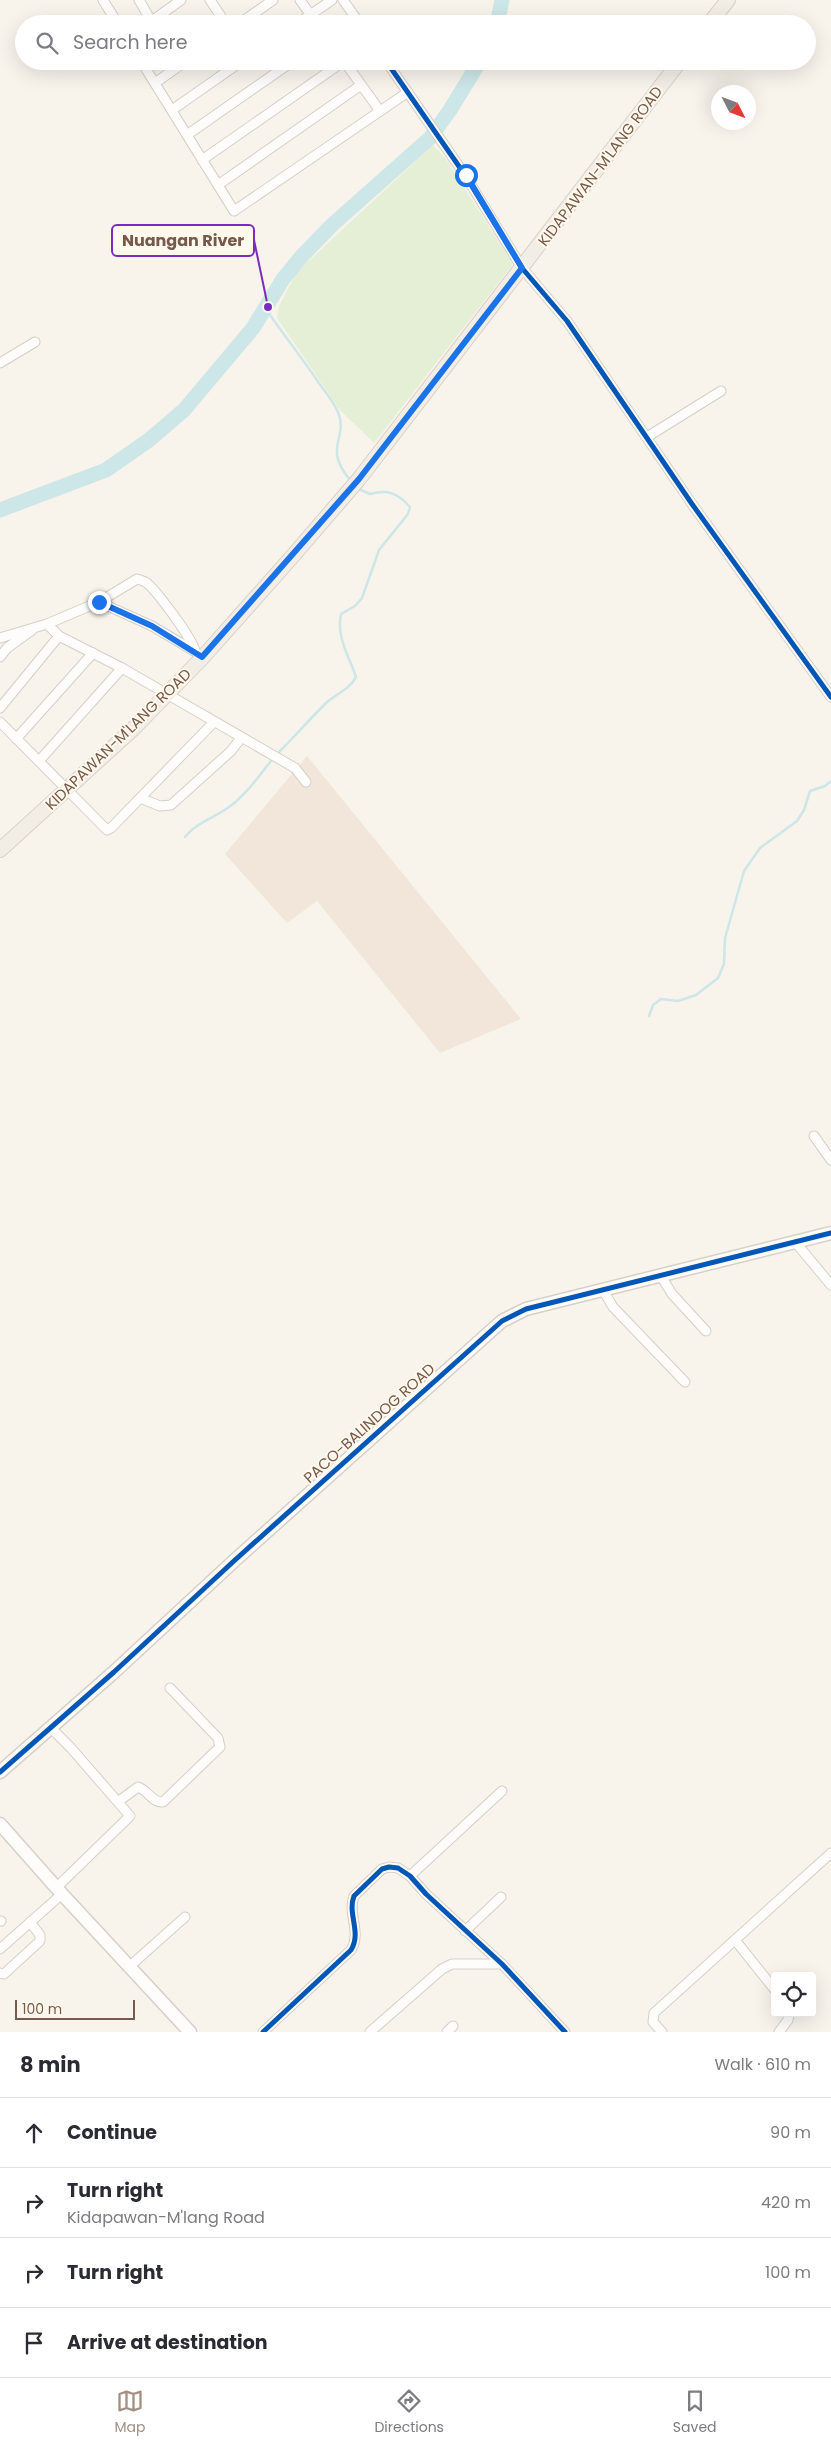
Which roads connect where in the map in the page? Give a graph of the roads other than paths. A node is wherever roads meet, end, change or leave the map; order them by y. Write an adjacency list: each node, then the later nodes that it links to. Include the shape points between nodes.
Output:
1 (103, 0): 11 (street)
2 (139, 0): 12 (street)
3 (181, 0): 13 (street)
4 (210, 0): 14 (street)
5 (273, 0): 15 (street)
6 (300, 0): 10 (street)
7 (332, 0): 10 (street)
8 (343, 0): 16 (street)
9 (728, 0): 17 (main road)
10 (311, 14)
11 (112, 15)
12 (148, 15)
13 (161, 15)
14 (220, 15)
15 (252, 15)
16 (354, 15)
17 (716, 15)
18 (147, 70): 26 (street)
19 (172, 70): 26 (street)
20 (229, 70): 29 (street)
21 (280, 70): 31 (street)
22 (331, 70): 32 (street)
23 (350, 70): 27 (street)
24 (392, 70): 28 (street)
25 (673, 70): 34 (main road, KIDAPAWAN-M'LANG ROAD)
26 (155, 83): 29 (street)
27 (361, 85): 30 (street); 33 (street)
28 (408, 92): 30 (street); 34 (street, via 446,145)
29 (172, 110): 31 (street)
30 (380, 111): 33 (street, via 234,211)
31 (187, 135): 32 (street)
32 (202, 160): 33 (street)
33 (218, 185)
34 (522, 268): 38 (street, via 567,321); 44 (main road, KIDAPAWAN-M'LANG ROAD, via 359,479)
35 (35, 342): 36 (street)
36 (0, 363)
37 (721, 391): 38 (street)
38 (647, 437): 48 (street)
39 (99, 602): 40 (street); 44 (street, via 152,626); 44 (street, via 137,579 145,581)
40 (44, 624): 41 (street); 42 (street); 45 (street, via 7,648)
41 (59, 636): 43 (street); 49 (street)
42 (0, 638)
43 (93, 653): 46 (street); 53 (street)
44 (199, 654): 47 (main road, KIDAPAWAN-M'LANG ROAD)
45 (0, 657)
46 (122, 668): 47 (street); 54 (street)
47 (167, 694): 51 (street); 56 (main road, KIDAPAWAN-M'LANG ROAD)
48 (831, 697)
49 (0, 708)
50 (0, 722): 53 (street)
51 (214, 722): 52 (street); 57 (street)
52 (241, 738): 55 (street, via 295,768); 57 (street, via 231,751 170,805 160,806)
53 (16, 739): 54 (street)
54 (39, 761): 56 (street)
55 (306, 782)
56 (67, 789): 57 (street, via 107,830); 58 (main road, KIDAPAWAN-M'LANG ROAD)
57 (140, 798)
58 (0, 850)
59 (814, 1136): 60 (street)
60 (831, 1160)
61 (831, 1233): 62 (street, PACO-BALINDOG ROAD)
62 (796, 1243): 63 (street, PACO-BALINDOG ROAD); 64 (street)
63 (662, 1276): 65 (street, PACO-BALINDOG ROAD); 66 (street, via 672,1294)
64 (831, 1285)
65 (603, 1290): 67 (street, via 613,1307); 69 (street, PACO-BALINDOG ROAD, via 526,1308 502,1321)
66 (706, 1331)
67 (684, 1382)
68 (170, 1688): 72 (street, via 218,1738 220,1747 163,1802 138,1787)
69 (50, 1728): 70 (street, PACO-BALINDOG ROAD); 72 (street)
70 (0, 1772)
71 (502, 1791): 75 (street)
72 (119, 1801): 76 (street, via 130,1818)
73 (0, 1824): 76 (street)
74 (831, 1853): 81 (street)
75 (410, 1876): 80 (street); 89 (street, via 398,1868 385,1868 358,1890 352,1901 357,1938 351,1950)
76 (59, 1891): 79 (street); 84 (street)
77 (501, 1898): 80 (street)
78 (185, 1917): 84 (street)
79 (30, 1922): 82 (street); 85 (street, via 40,1935 40,1941 4,1974)
80 (465, 1931): 83 (street)
81 (735, 1940): 86 (street); 92 (street, via 654,2013 653,2022)
82 (0, 1949)
83 (502, 1964): 90 (street, via 452,1964 442,1969); 91 (street)
84 (130, 1966): 88 (street)
85 (0, 1973)
86 (771, 1985)
87 (788, 2017): 93 (street)
88 (190, 2032)
89 (263, 2032)
90 (370, 2032)
91 (565, 2032)
92 (662, 2032)
93 (779, 2032)

